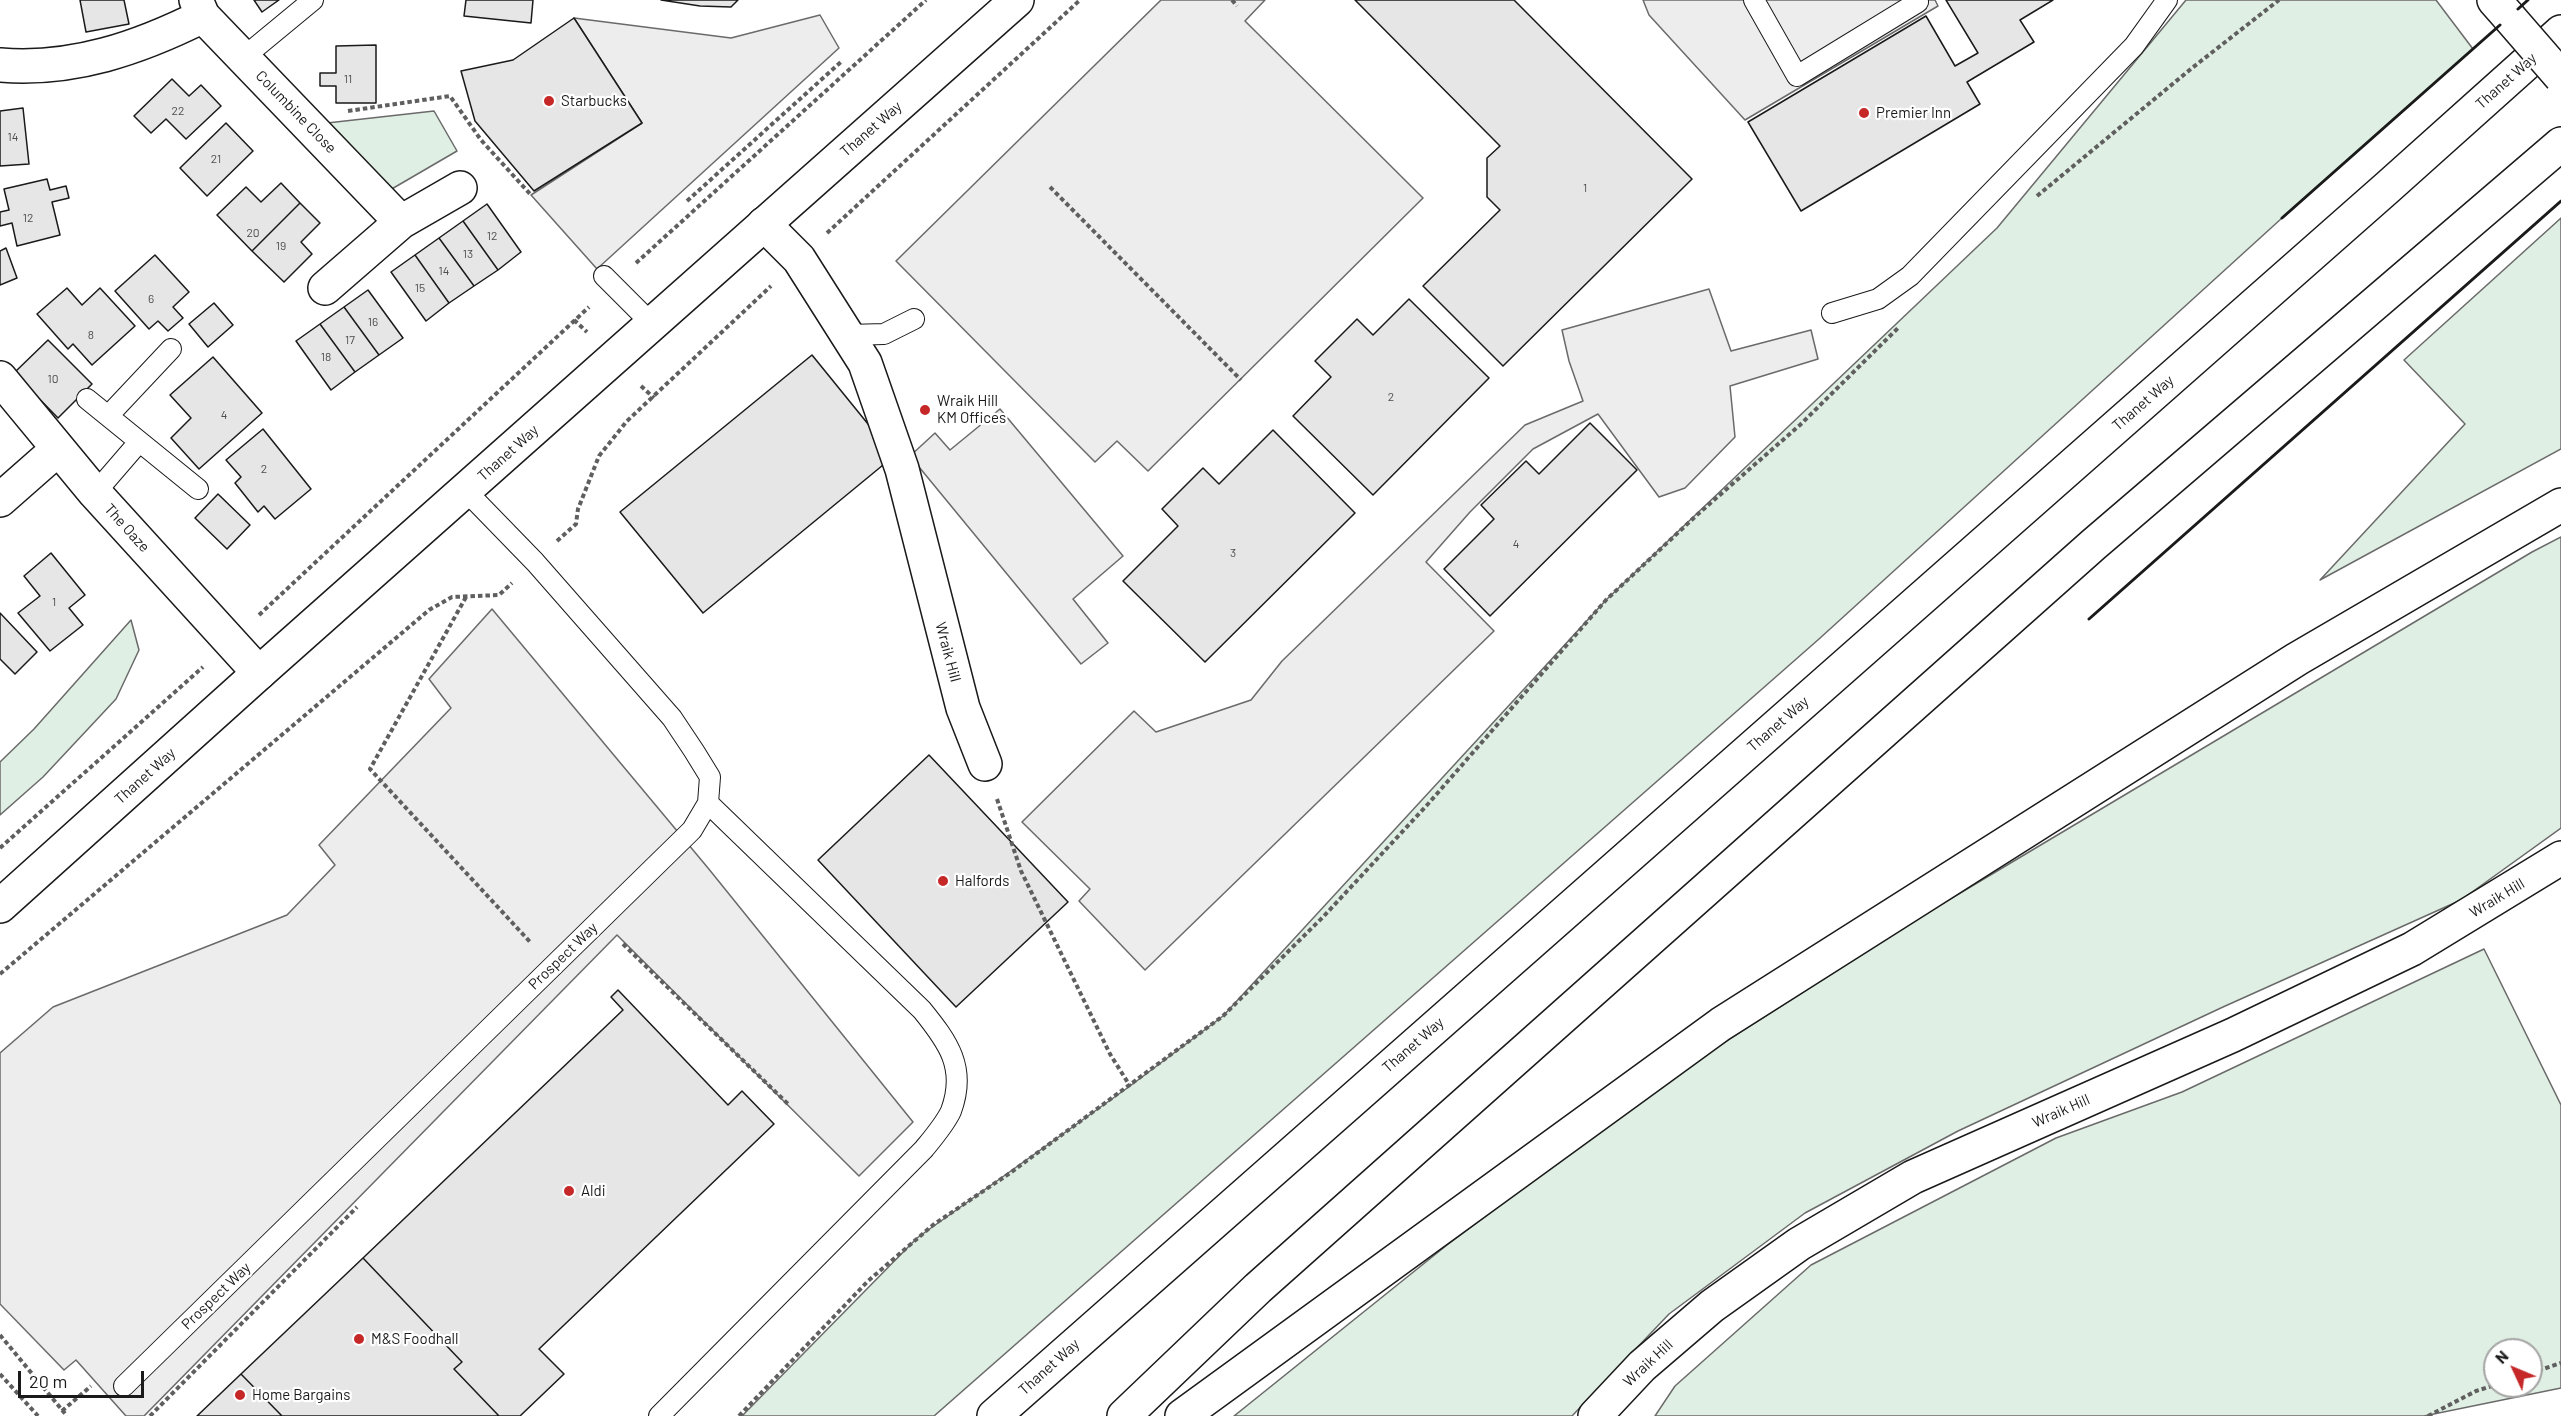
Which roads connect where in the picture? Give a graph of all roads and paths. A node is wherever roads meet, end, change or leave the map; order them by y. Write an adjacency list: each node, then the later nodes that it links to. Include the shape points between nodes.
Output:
1 (313, 0): 14 (lane)
2 (926, 0): 28 (path)
3 (1017, 0): 26 (main road, Thanet Way)
4 (1080, 0): 27 (path)
5 (1232, 0): 10 (path)
6 (1754, 0): 7 (lane, via 1797,76)
7 (1917, 0)
8 (2167, 0): 30 (lane, via 2134,46 1910,276 1878,299)
9 (2279, 0): 23 (path)
10 (1237, 6)
11 (200, 8): 14 (main road, Columbine Close); 16 (main road, via 166,34 84,61 30,68)
12 (2501, 9): 17 (main road, bridge)
13 (2561, 32): 73 (main road, Thanet Way)
14 (244, 57): 18 (main road, Columbine Close)
15 (842, 61): 24 (path)
16 (0, 65)
17 (2561, 77)
18 (302, 118): 22 (path, via 450,96 481,140); 25 (main road, Columbine Close)
19 (2561, 144): 74 (main road, via 2093,545 1258,1288)
20 (1050, 187): 37 (path)
21 (460, 188): 25 (main road)
22 (531, 195)
23 (2034, 198)
24 (687, 201)
25 (400, 222): 29 (main road)
26 (764, 224): 27 (main road, Wraik Hill); 33 (main road, Thanet Way)
27 (799, 259): 34 (main road, Wraik Hill); 47 (path, via 627,421 599,456 576,524)
28 (608, 280): 33 (lane); 49 (path)
29 (325, 288)
30 (1832, 313)
31 (1907, 318): 59 (path, via 1800,425 1606,600 1428,804 1324,916 1223,1016)
32 (914, 319): 34 (lane, via 884,334)
33 (653, 325): 43 (main road, Thanet Way)
34 (849, 335): 51 (main road, Wraik Hill, via 865,363 902,469 963,708)
35 (171, 349): 39 (lane)
36 (0, 378): 41 (main road, The Oaze)
37 (1241, 380)
38 (87, 399): 39 (lane)
39 (108, 416): 40 (lane)
40 (140, 442): 42 (lane); 44 (lane)
41 (58, 449): 44 (main road, The Oaze); 45 (main road)
42 (198, 489)
43 (466, 491): 47 (lane); 50 (main road, Thanet Way)
44 (95, 493): 49 (main road, The Oaze)
45 (0, 500)
46 (2561, 505): 75 (main road, via 2297,659 1721,1024)
47 (535, 562): 48 (path, via 499,595); 52 (lane, via 672,718 710,777)
48 (466, 596): 57 (path, via 370,769); 58 (path, via 452,597 429,610)
49 (230, 642): 50 (main road, The Oaze); 53 (path)
50 (259, 673): 55 (main road, Thanet Way)
51 (985, 764): 59 (path, via 1021,871 1110,1054)
52 (708, 803): 57 (lane, Prospect Way, via 692,830); 71 (lane, via 922,1010 944,1037 956,1065 956,1089 950,1113 924,1149)
53 (0, 848)
54 (2561, 858): 76 (main road, Wraik Hill, via 2412,949 2233,1035 1913,1177 1799,1244 1712,1306 1642,1366)
55 (0, 906)
56 (621, 942): 60 (path)
57 (553, 966): 66 (lane, Prospect Way)
58 (0, 974)
59 (1130, 1086): 72 (path, via 933,1225 868,1281)
60 (788, 1104)
61 (0, 1335): 68 (path)
62 (2561, 1363): 63 (path)
63 (2543, 1369)
64 (0, 1374): 69 (path)
65 (94, 1383): 68 (path)
66 (124, 1386)
67 (2483, 1389): 77 (path)
68 (62, 1411): 70 (path)
69 (38, 1416)
70 (67, 1416)
71 (659, 1416)
72 (739, 1416)
73 (994, 1416)
74 (1124, 1416)
75 (1182, 1416)
76 (1595, 1416)
77 (2428, 1416)

